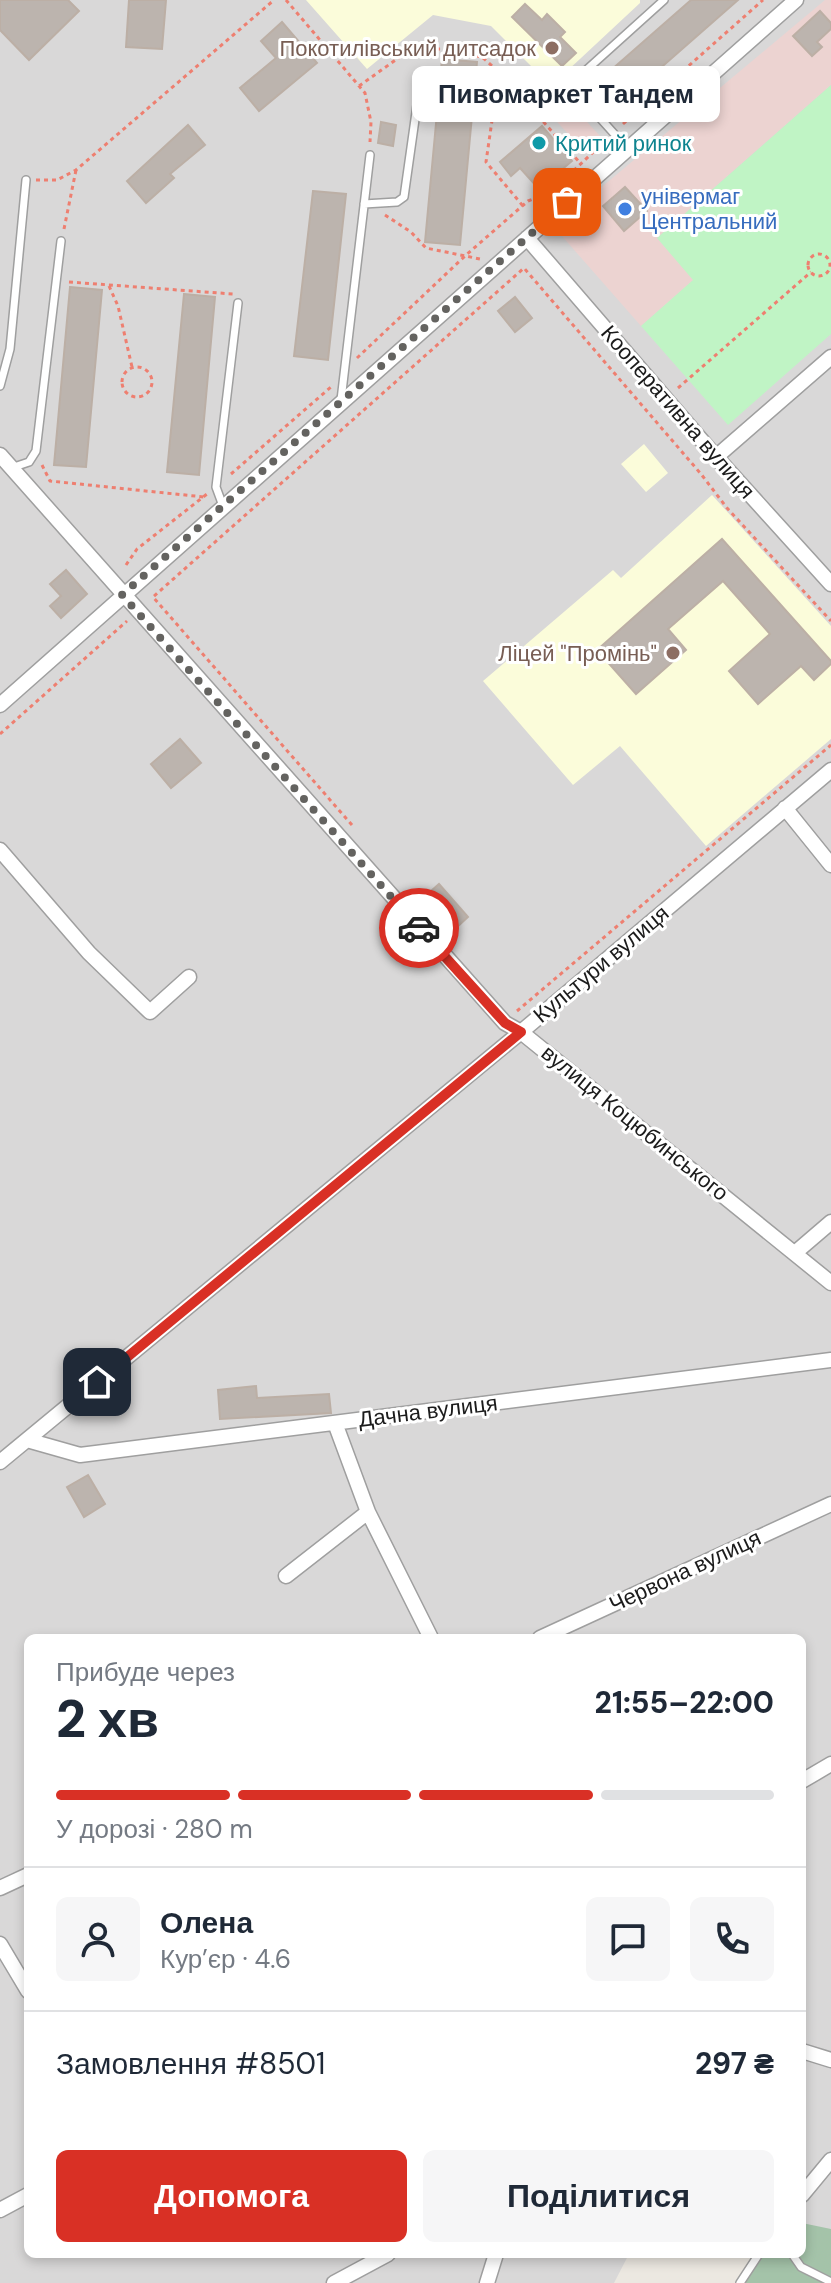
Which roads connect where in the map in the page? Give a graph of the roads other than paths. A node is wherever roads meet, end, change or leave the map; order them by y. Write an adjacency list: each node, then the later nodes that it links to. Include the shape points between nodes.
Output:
1 (664, 0): 4 (lane, via 578,81 581,97)
2 (796, 0): 4 (street)
3 (421, 77): 7 (lane, via 404,197)
4 (627, 148): 8 (street)
5 (370, 155): 7 (lane)
6 (26, 180): 12 (lane, via 10,349)
7 (364, 204): 13 (lane)
8 (527, 238): 13 (street); 15 (street, Кооперативна вулиця)
9 (61, 241): 16 (lane, via 36,451 29,462)
10 (238, 303): 17 (lane, via 216,487)
11 (831, 357): 15 (street)
12 (0, 386)
13 (341, 402): 17 (street)
14 (0, 455): 16 (street, вулиця Коцюбинського)
15 (716, 457): 18 (street, Кооперативна вулиця)
16 (11, 468): 19 (street, вулиця Коцюбинського)
17 (223, 506): 19 (street)
18 (831, 584)
19 (122, 595): 20 (street); 26 (street, вулиця Коцюбинського, via 487,1005)
20 (0, 705)
21 (831, 770): 22 (street, Культури вулиця)
22 (785, 808): 24 (street); 26 (street, Культури вулиця)
23 (0, 850): 25 (street, via 89,953 150,1012)
24 (831, 865)
25 (189, 977)
26 (521, 1032): 28 (street, вулиця Коцюбинського); 32 (street, Культури вулиця)
27 (831, 1222): 28 (street)
28 (796, 1252): 29 (street, вулиця Коцюбинського)
29 (831, 1283)
30 (831, 1360): 31 (street, Дачна вулиця)
31 (335, 1423): 32 (street, Дачна вулиця, via 80,1455); 35 (street)
32 (27, 1440): 33 (street, Культури вулиця)
33 (0, 1462)
34 (831, 1504): 38 (street, Червона вулиця)
35 (368, 1512): 36 (street); 37 (street)
36 (286, 1576)
37 (429, 1634)
38 (549, 1634)
39 (831, 1764): 40 (street)
40 (806, 1779)
41 (24, 1876): 42 (street)
42 (1, 1885)
43 (0, 1944): 44 (street)
44 (24, 1984)
45 (806, 2052): 46 (street)
46 (831, 2060)
47 (831, 2160): 48 (street)
48 (806, 2190)
49 (24, 2197): 50 (street)
50 (0, 2210)
51 (381, 2258): 56 (street)
52 (495, 2258): 57 (street)
53 (756, 2258): 58 (lane)
54 (795, 2258): 55 (lane, via 801,2267)
55 (831, 2282)
56 (334, 2283)
57 (487, 2283)
58 (740, 2283)

